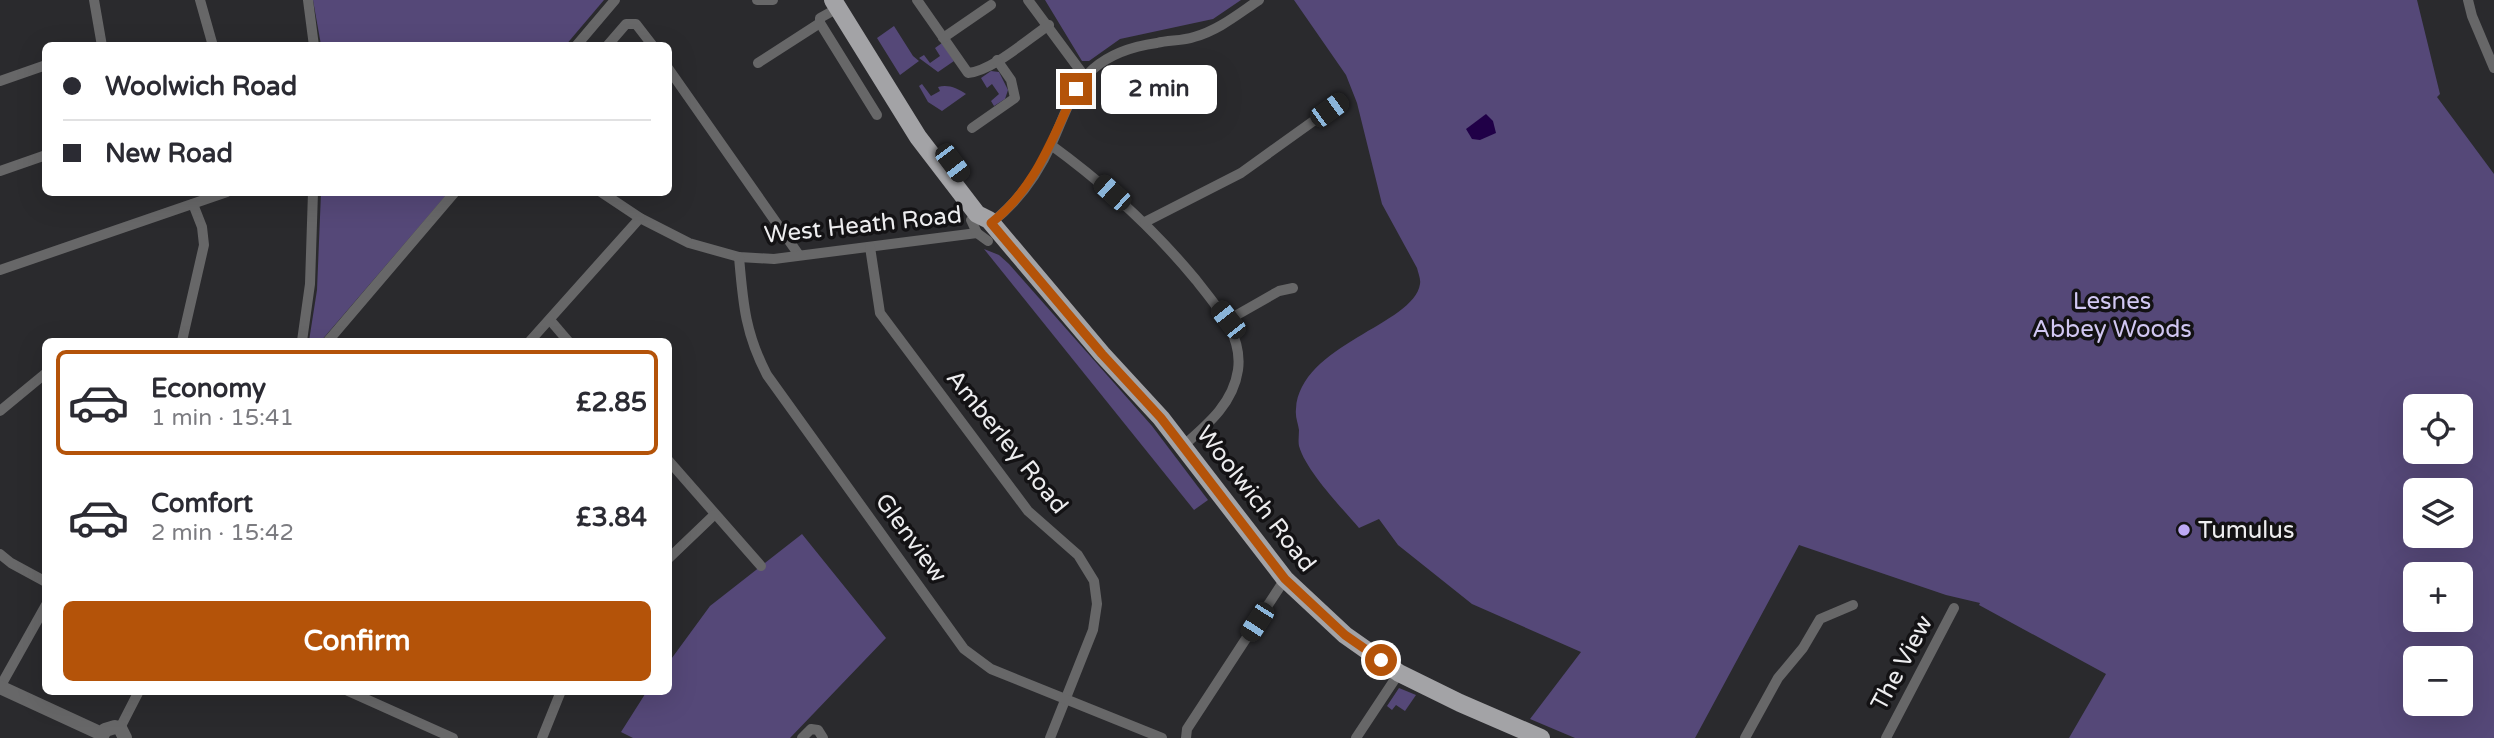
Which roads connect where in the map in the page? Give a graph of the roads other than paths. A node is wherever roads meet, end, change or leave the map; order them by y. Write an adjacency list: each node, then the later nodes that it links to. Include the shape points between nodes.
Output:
1 (94, 0): 16 (street)
2 (200, 0): 17 (street)
3 (308, 0): 18 (street)
4 (615, 0): 19 (street)
5 (757, 0): 6 (street)
6 (773, 0)
7 (917, 0): 15 (street)
8 (1028, 0): 13 (street)
9 (1259, 0): 28 (street, via 1222,26 1191,38 1125,51 1099,64)
10 (2468, 0): 25 (street)
11 (838, 3): 14 (street, via 820,18); 27 (main road, Woolwich Road); 44 (main road, Woolwich Road, via 989,210)
12 (991, 5): 15 (street)
13 (1049, 25): 22 (street); 28 (street)
14 (823, 27): 23 (street); 30 (street)
15 (943, 38): 22 (street, via 968,73)
16 (101, 42)
17 (212, 42)
18 (313, 42)
19 (579, 42)
20 (610, 42): 21 (street, via 626,24 636,24)
21 (650, 42)
22 (997, 60): 33 (street, via 1011,80 1015,98)
23 (758, 62)
24 (42, 66): 29 (street)
25 (2494, 68)
26 (672, 74): 46 (street)
27 (878, 74): 30 (street); 44 (main road, Woolwich Road)
28 (1085, 78): 34 (street)
29 (0, 81)
30 (860, 86): 32 (street)
31 (1340, 102): 43 (street, via 1241,173)
32 (877, 115)
33 (972, 128)
34 (1051, 145): 43 (street); 44 (street, via 1029,184 1009,208)
35 (42, 156): 36 (street)
36 (0, 170)
37 (216, 196): 41 (street)
38 (313, 196): 53 (street, via 310,284)
39 (452, 196): 54 (street)
40 (607, 196): 42 (street, West Heath Road)
41 (193, 204): 48 (street); 52 (street, via 204,245)
42 (640, 218): 47 (street, West Heath Road, via 689,243); 50 (street)
43 (1145, 222): 51 (street)
44 (983, 227): 45 (street, West Heath Road); 59 (main road, Woolwich Road)
45 (870, 247): 46 (street, West Heath Road); 75 (street, Amberley Road, via 880,313 1028,510 1078,555 1094,581 1096,616)
46 (799, 255): 47 (street, West Heath Road)
47 (739, 257): 75 (street, Glenview, via 747,328 767,375 964,649 990,670)
48 (0, 270)
49 (1293, 288): 51 (street)
50 (550, 320): 55 (street); 56 (street)
51 (1228, 320): 59 (street, via 1238,368 1230,397)
52 (183, 338)
53 (302, 338)
54 (331, 338)
55 (533, 338)
56 (565, 338)
57 (42, 376): 58 (street)
58 (0, 411)
59 (1182, 446): 65 (main road, Woolwich Road)
60 (672, 465): 61 (street)
61 (714, 515): 63 (street); 64 (street)
62 (0, 554): 66 (street)
63 (672, 555)
64 (761, 566)
65 (1285, 579): 70 (main road, Woolwich Road, via 1345,635); 84 (street, via 1186,729)
66 (42, 580)
67 (1853, 605): 87 (street, via 1820,620 1778,678)
68 (1954, 608): 88 (street, The View)
69 (42, 612): 71 (street)
70 (1399, 673): 85 (street); 86 (main road, Woolwich Road)
71 (0, 687): 77 (street)
72 (137, 695): 76 (street)
73 (357, 695): 78 (street)
74 (559, 695): 79 (street)
75 (1065, 699): 82 (street, Amberley Road); 83 (street, Glenview)
76 (123, 733): 77 (street, via 109,728)
77 (101, 736)
78 (453, 738)
79 (542, 738)
80 (802, 738): 81 (street, via 811,729)
81 (823, 738)
82 (1050, 738)
83 (1162, 738)
84 (1186, 738)
85 (1356, 738)
86 (1541, 738)
87 (1745, 738)
88 (1886, 738)

